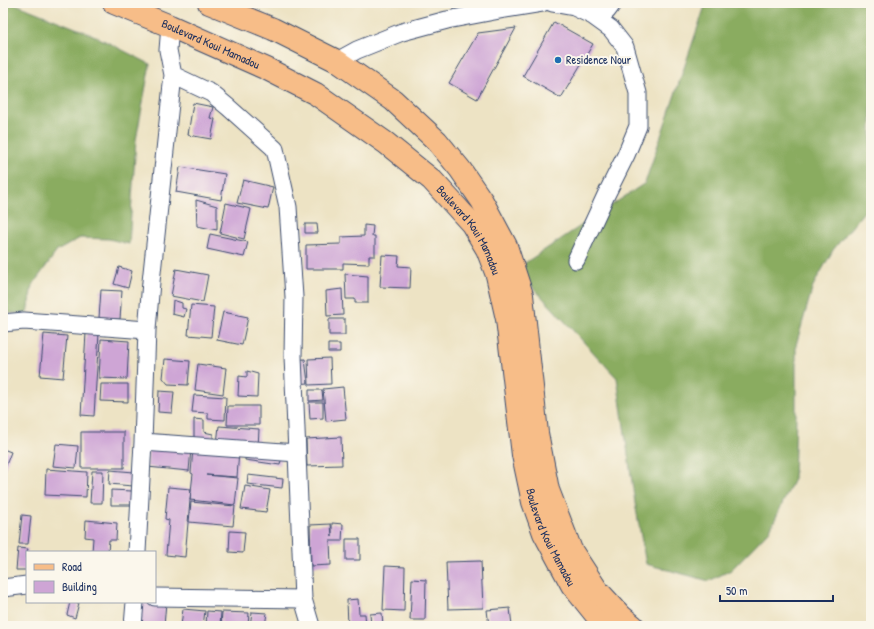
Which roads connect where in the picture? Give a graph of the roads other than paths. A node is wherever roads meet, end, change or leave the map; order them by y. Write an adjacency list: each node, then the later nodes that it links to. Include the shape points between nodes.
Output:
1 (114, 3): 7 (main road, Boulevard Koui Mamadou)
2 (209, 3): 8 (main road, Boulevard Koui Mamadou, via 273,29)
3 (542, 3): 8 (street, via 461,17 402,32 357,50)
4 (552, 3): 6 (street, via 574,7)
5 (613, 3): 6 (street, via 607,11)
6 (593, 16): 10 (street, via 612,29 625,47 638,93 638,126)
7 (170, 26): 9 (street, via 168,50); 23 (main road, Boulevard Koui Mamadou, via 316,94 432,180 472,224 487,249 497,275 507,319 522,455 535,508 544,533 572,585)
8 (338, 61): 24 (main road, Boulevard Koui Mamadou, via 393,100 437,141 482,201 506,246 522,295 537,433 548,490 571,550 597,590)
9 (173, 75): 12 (street); 14 (street, via 211,93 275,149 288,207 294,296 293,356)
10 (576, 260)
11 (3, 322): 12 (street)
12 (147, 330): 13 (street)
13 (143, 442): 14 (street); 15 (street)
14 (297, 453): 19 (street)
15 (137, 551)
16 (26, 585): 17 (street)
17 (3, 588)
18 (156, 597): 19 (street)
19 (303, 598): 22 (street)
20 (135, 603): 21 (street)
21 (133, 626)
22 (311, 626)
23 (605, 626)
24 (633, 626)

